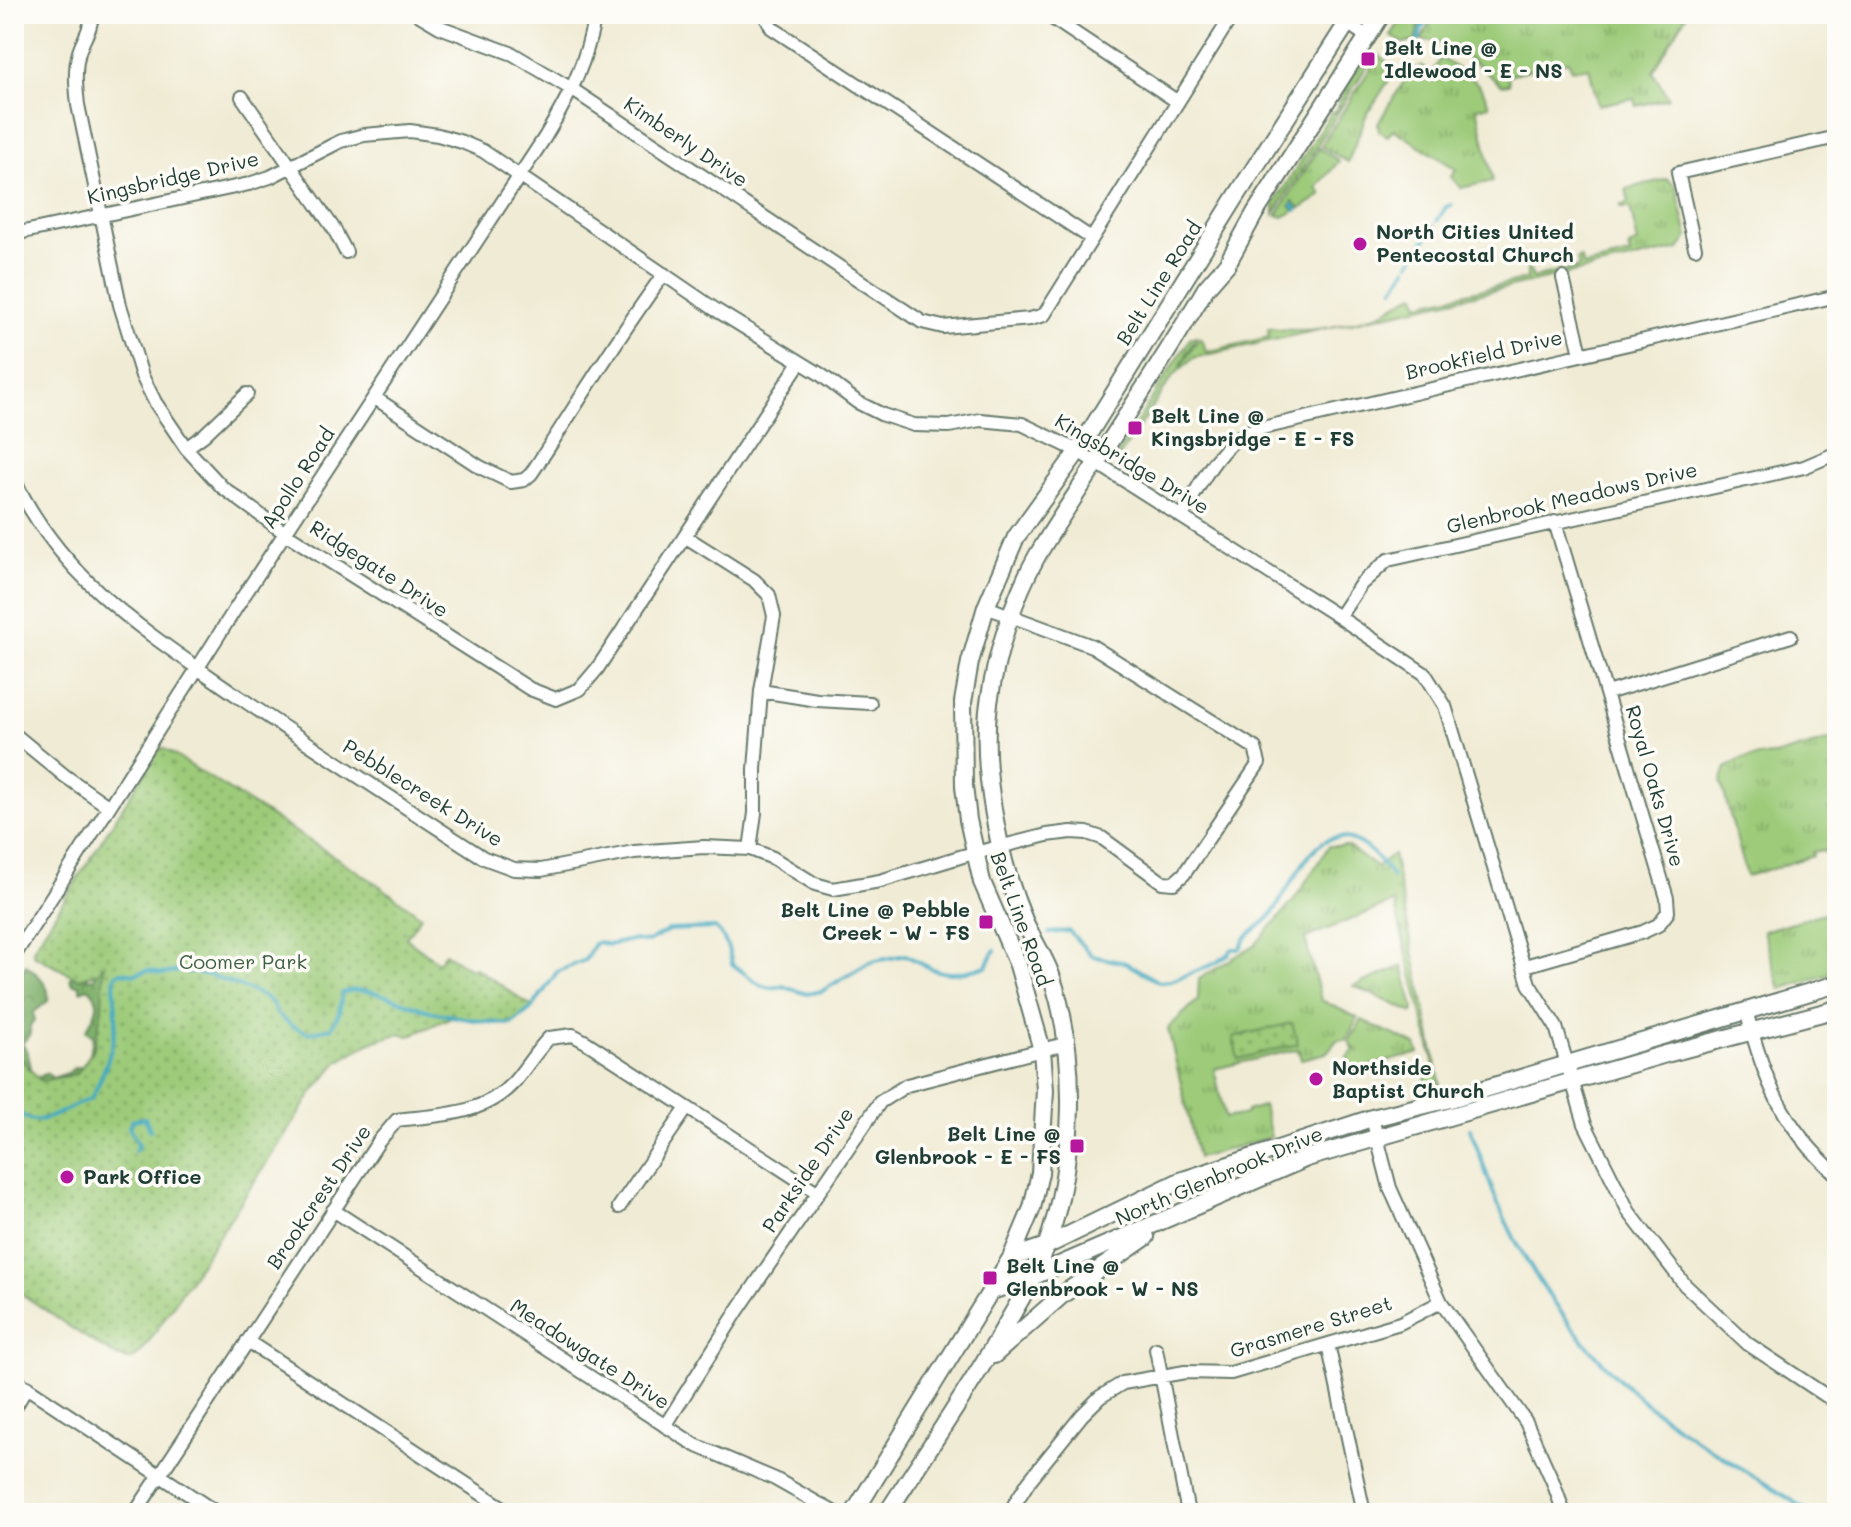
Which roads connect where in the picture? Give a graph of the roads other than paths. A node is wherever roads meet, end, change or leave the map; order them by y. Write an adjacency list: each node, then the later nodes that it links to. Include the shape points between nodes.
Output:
1 (92, 14): 18 (street, Ridgegate Drive, via 75,72)
2 (418, 14): 10 (street, Kimberly Drive, via 513,54)
3 (595, 14): 10 (street, Apollo Road)
4 (764, 14): 20 (street, via 772,28)
5 (1046, 14): 12 (street)
6 (1233, 14): 12 (street)
7 (1382, 14): 9 (main road, Belt Line Road)
8 (1345, 17): 9 (street); 16 (main road, Belt Line Road)
9 (1368, 37): 17 (main road, Belt Line Road)
10 (573, 90): 15 (street, Apollo Road); 20 (street, Kimberly Drive, via 922,322 943,327 1044,315)
11 (242, 97): 14 (street)
12 (1178, 102): 20 (street)
13 (1837, 137): 21 (street, via 1678,173)
14 (290, 167): 15 (street, Kingsbridge Drive, via 341,141 410,131 462,142); 18 (street, Kingsbridge Drive, via 249,184); 22 (street)
15 (519, 176): 23 (street, Kingsbridge Drive); 29 (street, Apollo Road)
16 (1234, 200): 17 (main road); 31 (main road, Belt Line Road)
17 (1255, 213): 33 (main road, Belt Line Road)
18 (101, 215): 19 (street, Kingsbridge Drive); 30 (street, Ridgegate Drive, via 142,376)
19 (14, 234)
20 (1091, 238)
21 (1695, 248)
22 (346, 252)
23 (664, 274): 27 (street, Kingsbridge Drive); 29 (street, via 524,480 511,482 480,467)
24 (1563, 278): 26 (street)
25 (1837, 296): 26 (street, Brookfield Drive)
26 (1581, 354): 35 (street, Brookfield Drive, via 1249,431 1217,457)
27 (800, 362): 31 (street, Kingsbridge Drive, via 857,402 914,425 980,420 1022,424); 38 (street, Ridgegate Drive)
28 (247, 394): 30 (street)
29 (375, 398): 37 (street, Apollo Road)
30 (186, 448): 37 (street, Ridgegate Drive, via 222,487)
31 (1078, 451): 33 (street, Kingsbridge Drive); 39 (main road, Belt Line Road, via 1016,537)
32 (1837, 453): 36 (street, Glenbrook Meadows Drive, via 1804,467)
33 (1096, 463): 35 (street, Kingsbridge Drive); 41 (main road, Belt Line Road, via 1037,557)
34 (14, 479): 43 (street, Pebblecreek Drive, via 53,543 93,589)
35 (1182, 516): 40 (street, Kingsbridge Drive)
36 (1555, 522): 40 (street, Glenbrook Meadows Drive, via 1388,560 1361,584); 45 (street, Royal Oaks Drive)
37 (285, 533): 38 (street, Ridgegate Drive, via 530,689 556,699 580,689 597,669); 43 (street, Apollo Road)
38 (686, 537): 44 (street, via 769,595 774,616)
39 (986, 607): 41 (street); 51 (main road, Belt Line Road, via 967,675 961,729)
40 (1339, 617): 54 (street, Kingsbridge Drive, via 1425,674 1437,690)
41 (1011, 618): 49 (main road, Belt Line Road, via 994,673 987,729); 49 (street, Pebblecreek Drive, via 1092,646 1255,748 1259,763 1174,883 1162,882 1102,838 1087,833 1047,835)
42 (1791, 636): 45 (street)
43 (198, 668): 48 (street, Apollo Road); 50 (street, Pebblecreek Drive, via 474,851 514,869 541,870 634,852)
44 (761, 691): 46 (street); 50 (street)
45 (1607, 693): 54 (street, Royal Oaks Drive, via 1668,912 1643,932)
46 (870, 703)
47 (14, 734): 48 (street)
48 (109, 807): 52 (street, Apollo Road)
49 (1000, 847): 51 (street, Pebblecreek Drive); 59 (main road, Belt Line Road, via 1024,920 1051,975)
50 (750, 849): 51 (street, Pebblecreek Drive, via 833,889)
51 (975, 853): 60 (main road, Belt Line Road, via 1018,965)
52 (18, 939): 53 (street, Apollo Road)
53 (14, 956)
54 (1525, 966): 61 (street, Kingsbridge Drive, via 1535,996 1556,1027)
55 (1837, 984): 57 (main road, North Glenbrook Drive)
56 (1837, 1009): 58 (main road, North Glenbrook Drive)
57 (1746, 1010): 58 (street); 61 (main road, North Glenbrook Drive)
58 (1752, 1030): 62 (main road, North Glenbrook Drive); 66 (street, via 1760,1065 1788,1119)
59 (1065, 1044): 60 (street, Parkside Drive); 68 (main road, Belt Line Road, via 1069,1115)
60 (1042, 1050): 67 (street, Parkside Drive, via 907,1085 880,1102); 74 (main road, Belt Line Road, via 1040,1173)
61 (1567, 1063): 62 (street, Kingsbridge Drive); 64 (main road, North Glenbrook Drive)
62 (1573, 1082): 65 (main road, North Glenbrook Drive); 85 (street, Kingsbridge Drive, via 1585,1124 1629,1212 1685,1285 1748,1344)
63 (687, 1108): 67 (street, Brookcrest Drive); 69 (street); 70 (street, Brookcrest Drive, via 573,1035 549,1038 495,1099 473,1110 397,1120)
64 (1372, 1118): 65 (street); 72 (main road, North Glenbrook Drive, via 1180,1181)
65 (1377, 1139): 71 (main road, North Glenbrook Drive, via 1292,1163); 77 (street, via 1390,1188)
66 (1837, 1175)
67 (817, 1192): 87 (street, Parkside Drive)
68 (1059, 1200): 72 (main road, via 1079,1223); 73 (main road, Belt Line Road)
69 (619, 1207)
70 (333, 1210): 78 (street, Brookcrest Drive); 87 (street, Meadowgate Drive)
71 (1187, 1211): 75 (main road, North Glenbrook Drive); 81 (main road, via 1062,1295)
72 (1094, 1223): 73 (main road, North Glenbrook Drive)
73 (1046, 1246): 74 (main road, North Glenbrook Drive); 75 (main road, Belt Line Road)
74 (1011, 1258): 76 (main road, Belt Line Road)
75 (1034, 1276): 76 (main road, North Glenbrook Drive); 81 (main road, Belt Line Road)
76 (992, 1291): 93 (main road, Belt Line Road)
77 (1441, 1302): 79 (street, Grasmere Street, via 1400,1323); 98 (street, via 1526,1422)
78 (247, 1341): 88 (street, Brookcrest Drive); 91 (street)
79 (1328, 1344): 82 (street, Grasmere Street, via 1231,1373); 97 (street)
80 (1156, 1349): 82 (street)
81 (981, 1367): 94 (main road, Belt Line Road)
82 (1160, 1375): 95 (street, Grasmere Street, via 1123,1383 1100,1397 1029,1481); 96 (street)
83 (14, 1379): 84 (street)
84 (27, 1387): 86 (street); 88 (street)
85 (1837, 1403)
86 (14, 1409)
87 (665, 1426): 92 (street, Meadowgate Drive)
88 (159, 1475): 89 (street, Brookcrest Drive); 90 (street)
89 (135, 1513)
90 (217, 1513)
91 (511, 1513)
92 (835, 1513)
93 (854, 1513)
94 (887, 1513)
95 (1009, 1513)
96 (1188, 1513)
97 (1364, 1513)
98 (1564, 1513)

